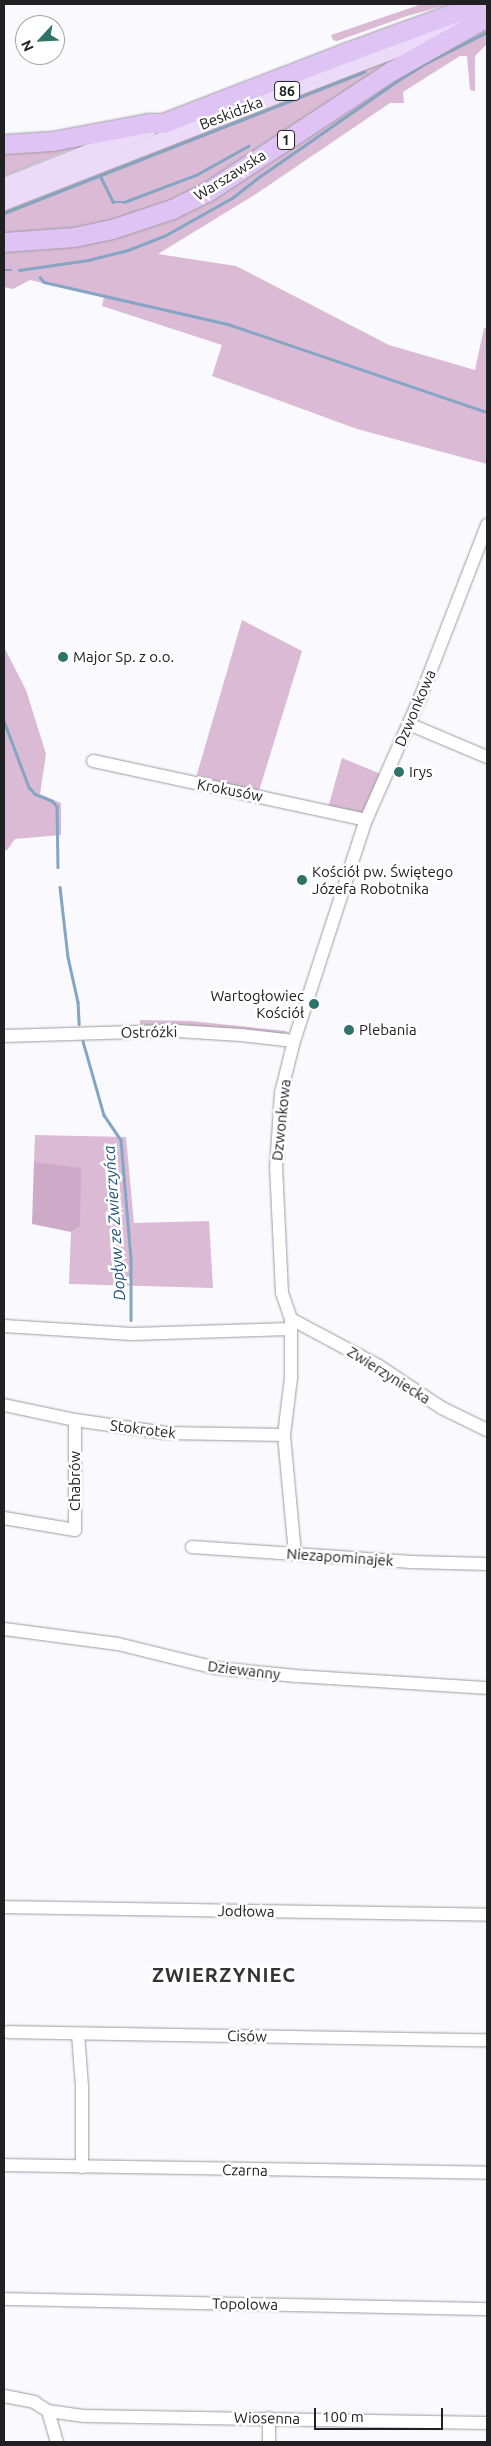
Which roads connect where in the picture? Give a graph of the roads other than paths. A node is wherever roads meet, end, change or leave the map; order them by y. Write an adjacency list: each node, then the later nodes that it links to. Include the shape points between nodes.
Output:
1 (484, 13): 2 (highway, Beskidzka, via 374,41); 5 (main road, Beskidzka / 86); 6 (highway, Warszawska / 1, via 207,192 172,209 112,230 74,237)
2 (163, 123): 3 (highway); 4 (main road, Beskidzka)
3 (4, 144)
4 (4, 186)
5 (4, 202)
6 (4, 242)
7 (487, 526): 8 (street, Dzwonkowa)
8 (409, 724): 9 (street); 11 (street, Dzwonkowa)
9 (487, 757)
10 (93, 761): 11 (street, Krokusów)
11 (366, 820): 13 (street, Dzwonkowa)
12 (4, 1036): 13 (street, Ostróżki, via 177,1031)
13 (294, 1041): 14 (street, Dzwonkowa, via 281,1093 276,1168 282,1293)
14 (290, 1324): 15 (street, via 132,1334); 18 (street, Zwierzyniecka, via 379,1366 442,1408); 19 (street, Dzwonkowa, via 291,1378)
15 (4, 1326)
16 (4, 1405): 17 (street, Stokrotek)
17 (75, 1420): 19 (street, Stokrotek, via 166,1433); 20 (street, Chabrów, via 74,1530)
18 (487, 1430)
19 (284, 1435): 22 (street, Dzwonkowa)
20 (4, 1518)
21 (192, 1547): 22 (street, Niezapominajek)
22 (295, 1554): 23 (street, Niezapominajek)
23 (487, 1564)
24 (4, 1629): 25 (street, Dziewanny, via 118,1644 216,1668)
25 (487, 1688)
26 (4, 1907): 27 (street, Jodłowa)
27 (487, 1915)
28 (8, 2032): 29 (street, Cisów)
29 (78, 2034): 30 (street, Cisów); 32 (street)
30 (487, 2040)
31 (4, 2165): 32 (street, Czarna)
32 (82, 2167): 33 (street, Czarna)
33 (487, 2173)
34 (4, 2299): 35 (street, Topolowa)
35 (487, 2309)
36 (4, 2396): 37 (street, Wiosenna, via 34,2402)
37 (48, 2411): 38 (street, Wiosenna, via 84,2416); 40 (street)
38 (269, 2418): 39 (street, Wiosenna); 41 (street)
39 (487, 2423)
40 (57, 2442)
41 (268, 2442)

